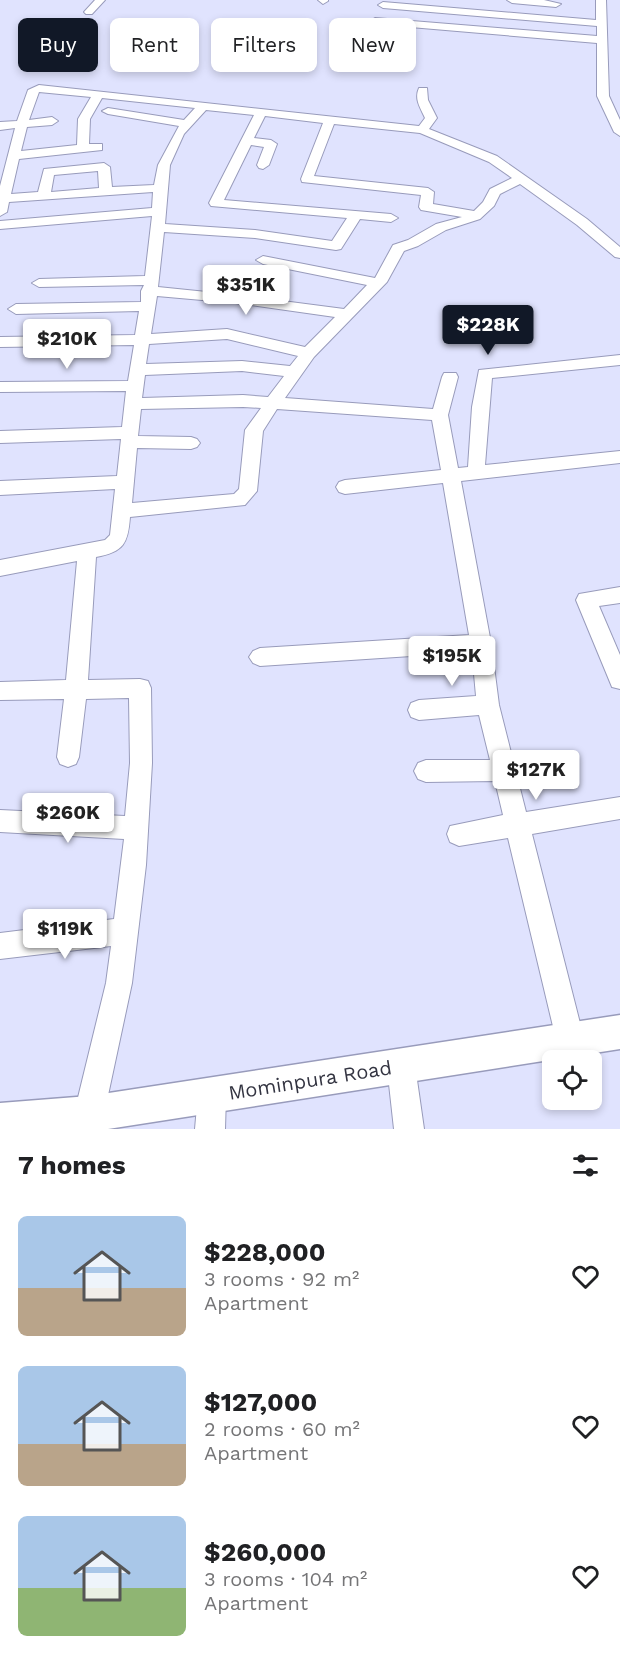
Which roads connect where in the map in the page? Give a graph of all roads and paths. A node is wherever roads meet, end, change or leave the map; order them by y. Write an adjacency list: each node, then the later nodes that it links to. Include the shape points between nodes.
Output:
1 (100, 0): 7 (street)
2 (488, 0): 8 (street)
3 (512, 0): 5 (street)
4 (602, 0): 9 (street)
5 (556, 4)
6 (383, 5): 8 (street)
7 (89, 12)
8 (486, 13): 9 (street); 11 (street)
9 (602, 23): 12 (street)
10 (416, 24): 11 (street)
11 (483, 30): 12 (street)
12 (602, 40): 16 (street, via 601,85 603,96)
13 (423, 90): 24 (street, via 422,100 431,118)
14 (99, 94): 15 (street); 21 (street, via 39,88 26,107); 30 (street, via 84,119)
15 (204, 105): 18 (street); 22 (street)
16 (614, 108): 25 (street)
17 (108, 111): 22 (street)
18 (261, 113): 20 (street); 27 (street)
19 (51, 121): 21 (street)
20 (329, 121): 24 (street); 39 (street, via 307,179 428,192 426,207)
21 (23, 124): 23 (street); 26 (street)
22 (187, 124): 34 (street, via 164,165)
23 (0, 126)
24 (422, 130): 33 (street, via 493,159)
25 (620, 132)
26 (19, 140): 28 (street); 31 (street)
27 (246, 141): 32 (street, via 271,144); 38 (street, via 216,203)
28 (0, 142)
29 (98, 147): 30 (street)
30 (83, 148): 31 (street, via 49,155)
31 (15, 155): 37 (street)
32 (263, 165)
33 (521, 178): 39 (street, via 495,192 490,205); 43 (street)
34 (160, 188): 35 (street); 41 (street)
35 (106, 191): 36 (street); 36 (street, via 104,167 48,172)
36 (44, 196): 37 (street)
37 (1, 204)
38 (356, 215): 40 (street); 41 (street, via 336,246)
39 (476, 215): 46 (street, via 433,230 414,245 398,248)
40 (390, 218)
41 (158, 220): 42 (street); 47 (street)
42 (0, 225)
43 (620, 254)
44 (263, 260): 46 (street)
45 (39, 283): 47 (street)
46 (377, 283): 49 (street)
47 (148, 292): 48 (street); 49 (street); 50 (street)
48 (16, 309)
49 (348, 314): 52 (street)
50 (141, 340): 51 (street); 52 (street, via 228,334); 56 (street)
51 (0, 342)
52 (308, 353): 54 (street)
53 (620, 360): 65 (street, via 485,374)
54 (295, 372): 56 (street, via 242,366); 59 (street)
55 (450, 377): 60 (street)
56 (136, 378): 57 (street); 58 (street)
57 (0, 387)
58 (132, 404): 59 (street); 62 (street)
59 (273, 404): 60 (street); 70 (street, via 254,430 245,496 239,500)
60 (440, 415): 66 (street)
61 (0, 437): 62 (street)
62 (128, 438): 63 (street); 67 (street)
63 (191, 443)
64 (620, 457): 65 (street)
65 (476, 474): 66 (street)
66 (450, 476): 68 (street); 74 (street)
67 (123, 482): 69 (street); 70 (street)
68 (345, 487)
69 (0, 488)
70 (122, 511): 71 (street, via 119,537 112,545)
71 (87, 552): 72 (street); 77 (street)
72 (0, 568)
73 (620, 595): 76 (street, via 586,600)
74 (481, 643): 75 (street); 79 (street)
75 (260, 657)
76 (620, 678)
77 (76, 689): 78 (street); 81 (street); 87 (street, via 140,688)
78 (0, 691)
79 (488, 705): 80 (street); 82 (street)
80 (419, 710)
81 (68, 757)
82 (503, 770): 83 (street); 86 (street)
83 (426, 771)
84 (620, 808): 86 (street)
85 (0, 821): 87 (street)
86 (517, 825): 88 (street); 92 (street)
87 (137, 828): 89 (street)
88 (459, 834)
89 (126, 931): 90 (street); 95 (street, via 119,983)
90 (0, 946)
91 (620, 1032): 92 (main road, Mominpura Road)
92 (570, 1039): 93 (main road, Mominpura Road)
93 (401, 1066): 94 (main road, Mominpura Road); 98 (street)
94 (212, 1095): 95 (main road, Mominpura Road); 97 (street)
95 (89, 1114): 96 (main road, Mominpura Road)
96 (0, 1121)
97 (210, 1129)
98 (410, 1129)

